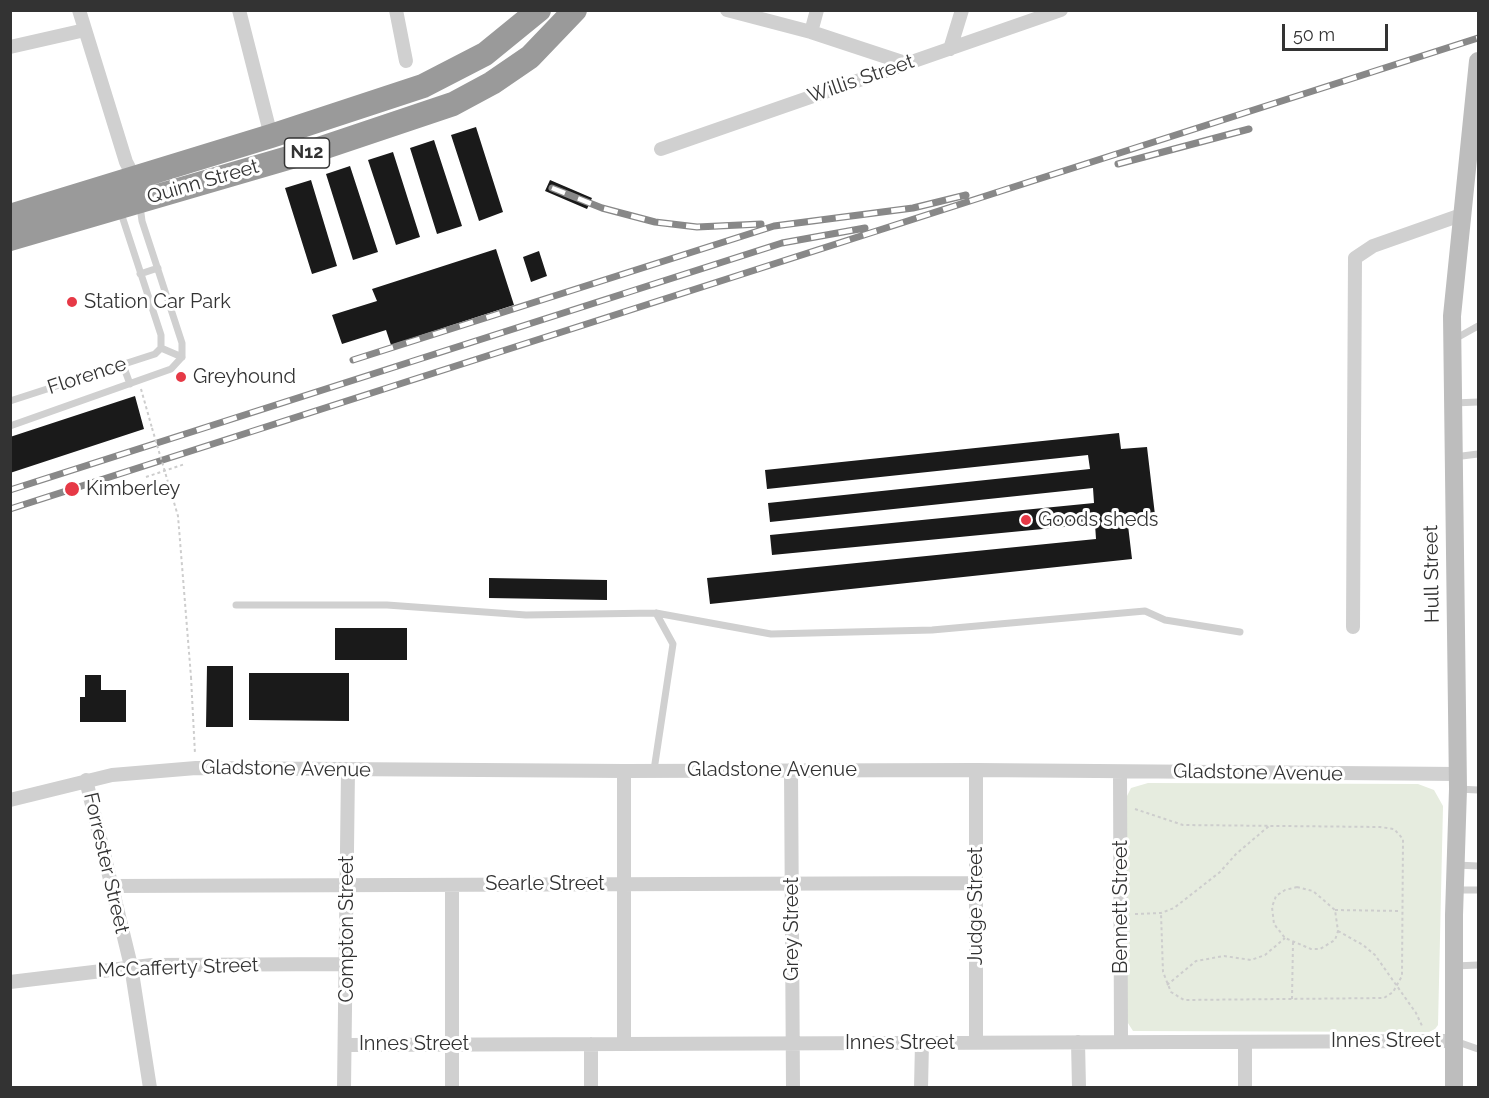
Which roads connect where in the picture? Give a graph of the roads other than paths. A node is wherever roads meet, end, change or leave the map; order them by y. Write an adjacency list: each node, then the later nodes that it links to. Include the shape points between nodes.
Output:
1 (79, 10): 10 (street)
2 (239, 10): 17 (street)
3 (396, 10): 14 (street)
4 (539, 10): 17 (highway, Quinn Street / N12, via 485,54 423,86)
5 (575, 10): 19 (highway, Quinn Street / N12, via 530,57 453,104 319,149)
6 (727, 10): 11 (street)
7 (817, 10): 11 (street)
8 (962, 10): 13 (street)
9 (1061, 10): 13 (street, Willis Street)
10 (85, 30): 12 (street); 19 (street)
11 (811, 32): 16 (street)
12 (10, 47)
13 (950, 49): 16 (street, Willis Street)
14 (406, 61)
15 (1479, 61): 20 (street, Hull Street)
16 (905, 63): 18 (street, Willis Street)
17 (271, 136): 19 (highway, Quinn Street / N12)
18 (661, 149)
19 (127, 186): 21 (highway, Quinn Street / N12); 22 (highway, Quinn Street / N12); 23 (lane); 24 (lane)
20 (1461, 215): 26 (street, Hull Street); 39 (street, via 1373,246 1355,258)
21 (10, 216)
22 (10, 239)
23 (158, 268): 24 (lane); 28 (lane, via 182,343)
24 (140, 274): 27 (lane, via 161,335)
25 (1479, 326): 26 (lane)
26 (1451, 341): 33 (street, Hull Street)
27 (161, 348): 28 (lane); 29 (lane, Florence, via 155,354)
28 (182, 357): 30 (lane, via 171,369)
29 (123, 365): 30 (lane); 31 (lane, Florence)
30 (130, 384): 34 (lane)
31 (10, 401)
32 (1479, 402): 33 (lane)
33 (1451, 403): 36 (street, Hull Street)
34 (10, 426)
35 (1479, 454): 36 (lane)
36 (1453, 457): 48 (street, Hull Street)
37 (236, 605): 38 (lane, via 387,605 526,615)
38 (657, 613): 40 (lane, via 771,634 932,630 1145,611 1165,620); 42 (lane, via 674,644)
39 (1353, 627)
40 (1240, 632)
41 (348, 770): 45 (street, Gladstone Avenue); 47 (street, Gladstone Avenue, via 196,768); 56 (street, Compton Street)
42 (654, 770): 43 (street, Gladstone Avenue); 45 (street, Gladstone Avenue)
43 (791, 770): 44 (street, Gladstone Avenue); 55 (street, Grey Street)
44 (976, 770): 46 (street, Gladstone Avenue); 53 (street, Judge Street)
45 (624, 771): 54 (street)
46 (1120, 772): 48 (street, Gladstone Avenue); 69 (street, Bennett Street)
47 (86, 780): 50 (street, Gladstone Avenue); 58 (street, Forrester Street)
48 (1458, 782): 49 (lane); 51 (street, Hull Street)
49 (1479, 790)
50 (10, 800)
51 (1456, 866): 52 (lane); 59 (street, Hull Street)
52 (1479, 866)
53 (977, 883): 55 (street, Searle Street); 67 (street, Judge Street)
54 (624, 884): 55 (street, Searle Street); 57 (street, Searle Street); 75 (street)
55 (792, 884): 71 (street, Grey Street)
56 (347, 885): 57 (street, Searle Street); 58 (street, Searle Street); 61 (street, Compton Street)
57 (452, 885): 73 (street)
58 (112, 886): 63 (street, Forrester Street)
59 (1455, 890): 60 (lane); 64 (street, Hull Street)
60 (1479, 890)
61 (347, 964): 63 (street, McCafferty Street); 76 (street, Compton Street)
62 (1479, 965): 64 (lane)
63 (131, 966): 65 (street, McCafferty Street); 78 (street, Forrester Street)
64 (1455, 966): 66 (street, Hull Street)
65 (10, 982)
66 (1455, 1041): 70 (street, Innes Street); 77 (lane); 86 (street, Hull Street)
67 (976, 1042): 68 (street, Innes Street); 72 (street, Innes Street)
68 (1078, 1042): 69 (street, Innes Street); 84 (street)
69 (1122, 1042): 70 (street, Innes Street)
70 (1245, 1042): 85 (street)
71 (793, 1043): 72 (street, Innes Street); 75 (street, Innes Street); 82 (street, Grey Street)
72 (922, 1043): 83 (street)
73 (451, 1044): 74 (street, Innes Street); 76 (street, Innes Street); 80 (street)
74 (591, 1044): 75 (street, Innes Street); 81 (street)
75 (624, 1044)
76 (345, 1045): 79 (street, Compton Street)
77 (1479, 1049)
78 (150, 1088)
79 (344, 1088)
80 (452, 1088)
81 (591, 1088)
82 (793, 1088)
83 (921, 1088)
84 (1079, 1088)
85 (1245, 1088)
86 (1454, 1088)

